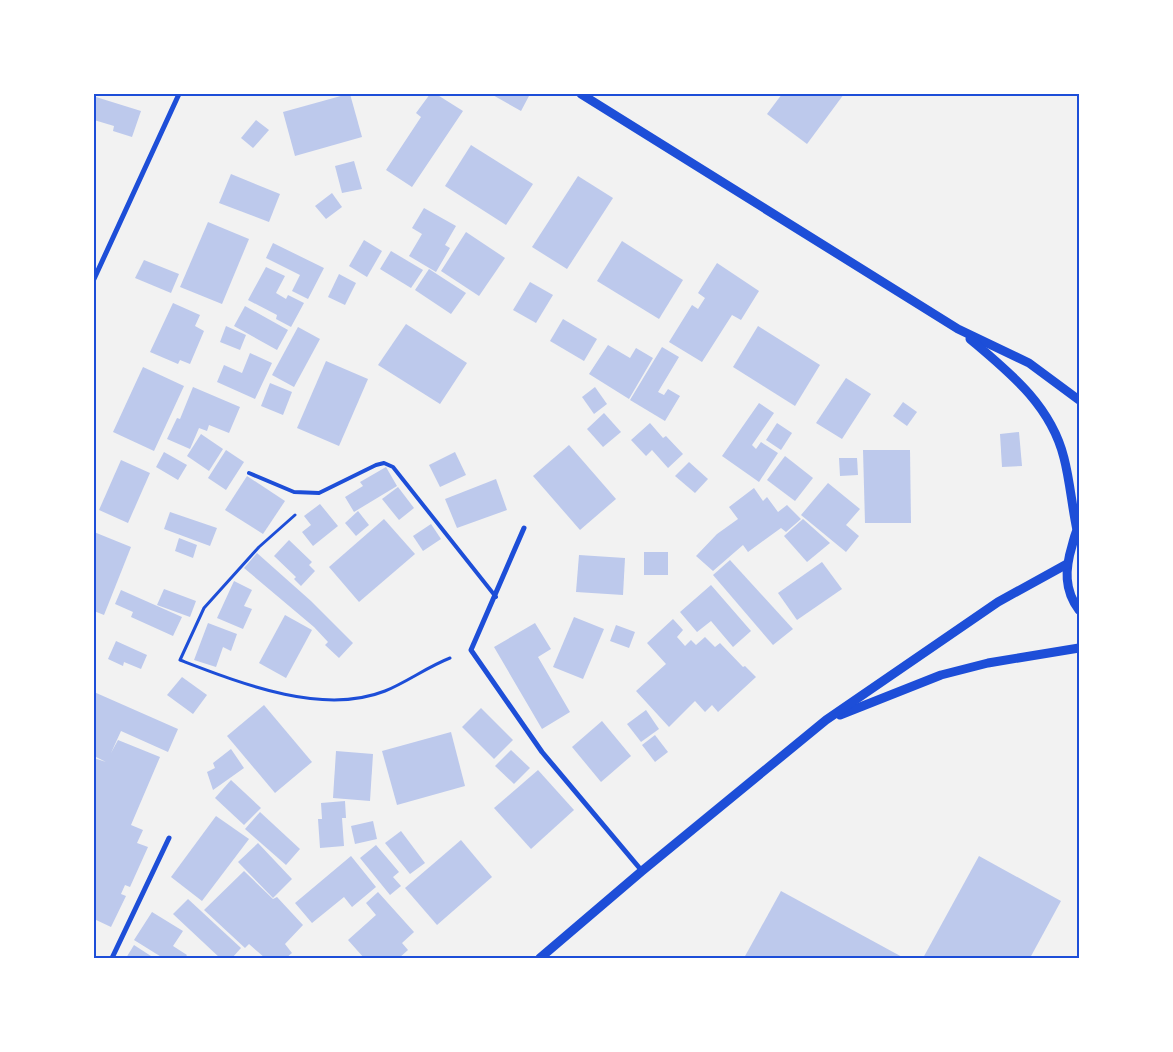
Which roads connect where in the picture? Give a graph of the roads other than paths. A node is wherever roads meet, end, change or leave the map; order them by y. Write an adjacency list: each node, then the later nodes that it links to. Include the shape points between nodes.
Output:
1 (179, 94): 3 (street)
2 (581, 94): 4 (street)
3 (94, 279)
4 (958, 329): 5 (street, via 1029,364); 8 (street, via 1013,375 1046,415 1064,458)
5 (1079, 400)
6 (250, 473): 10 (lane, via 294,492 319,493 376,465 393,467)
7 (524, 528): 10 (street)
8 (1078, 529): 9 (street)
9 (1067, 564): 11 (street, via 1066,578 1073,602); 13 (street, via 998,602)
10 (496, 597): 15 (street, via 471,650 542,752)
11 (1079, 610)
12 (1079, 648): 13 (street, via 988,663 941,675)
13 (826, 720): 15 (street)
14 (169, 838): 16 (street)
15 (642, 871): 17 (street)
16 (112, 958)
17 (540, 958)

